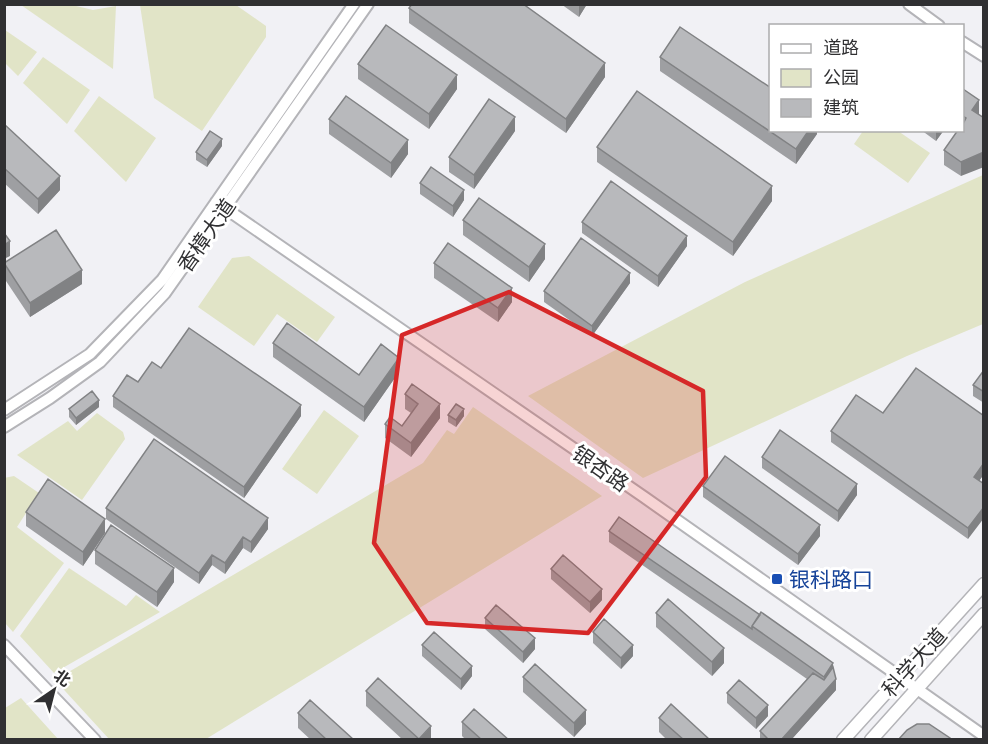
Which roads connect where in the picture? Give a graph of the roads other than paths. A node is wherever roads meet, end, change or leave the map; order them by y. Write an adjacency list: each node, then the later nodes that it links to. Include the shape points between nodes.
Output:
1 (354, 4): 7 (street, 香樟大道)
2 (368, 4): 7 (street, 香樟大道)
3 (909, 4): 4 (street)
4 (936, 24)
5 (964, 43): 6 (street)
6 (984, 56)
7 (221, 206): 8 (street, 香樟大道, via 162,280 90,354); 9 (street, 香樟大道, via 165,292 100,362); 13 (street, 银杏路)
8 (4, 410)
9 (4, 427)
10 (984, 584): 13 (main road, 科学大道)
11 (984, 614): 14 (main road, 科学大道)
12 (4, 645): 16 (street)
13 (901, 676): 14 (street, 银杏路); 17 (main road, 科学大道)
14 (918, 688): 15 (street, 银杏路); 18 (main road, 科学大道)
15 (984, 736)
16 (94, 740)
17 (843, 740)
18 (871, 740)

